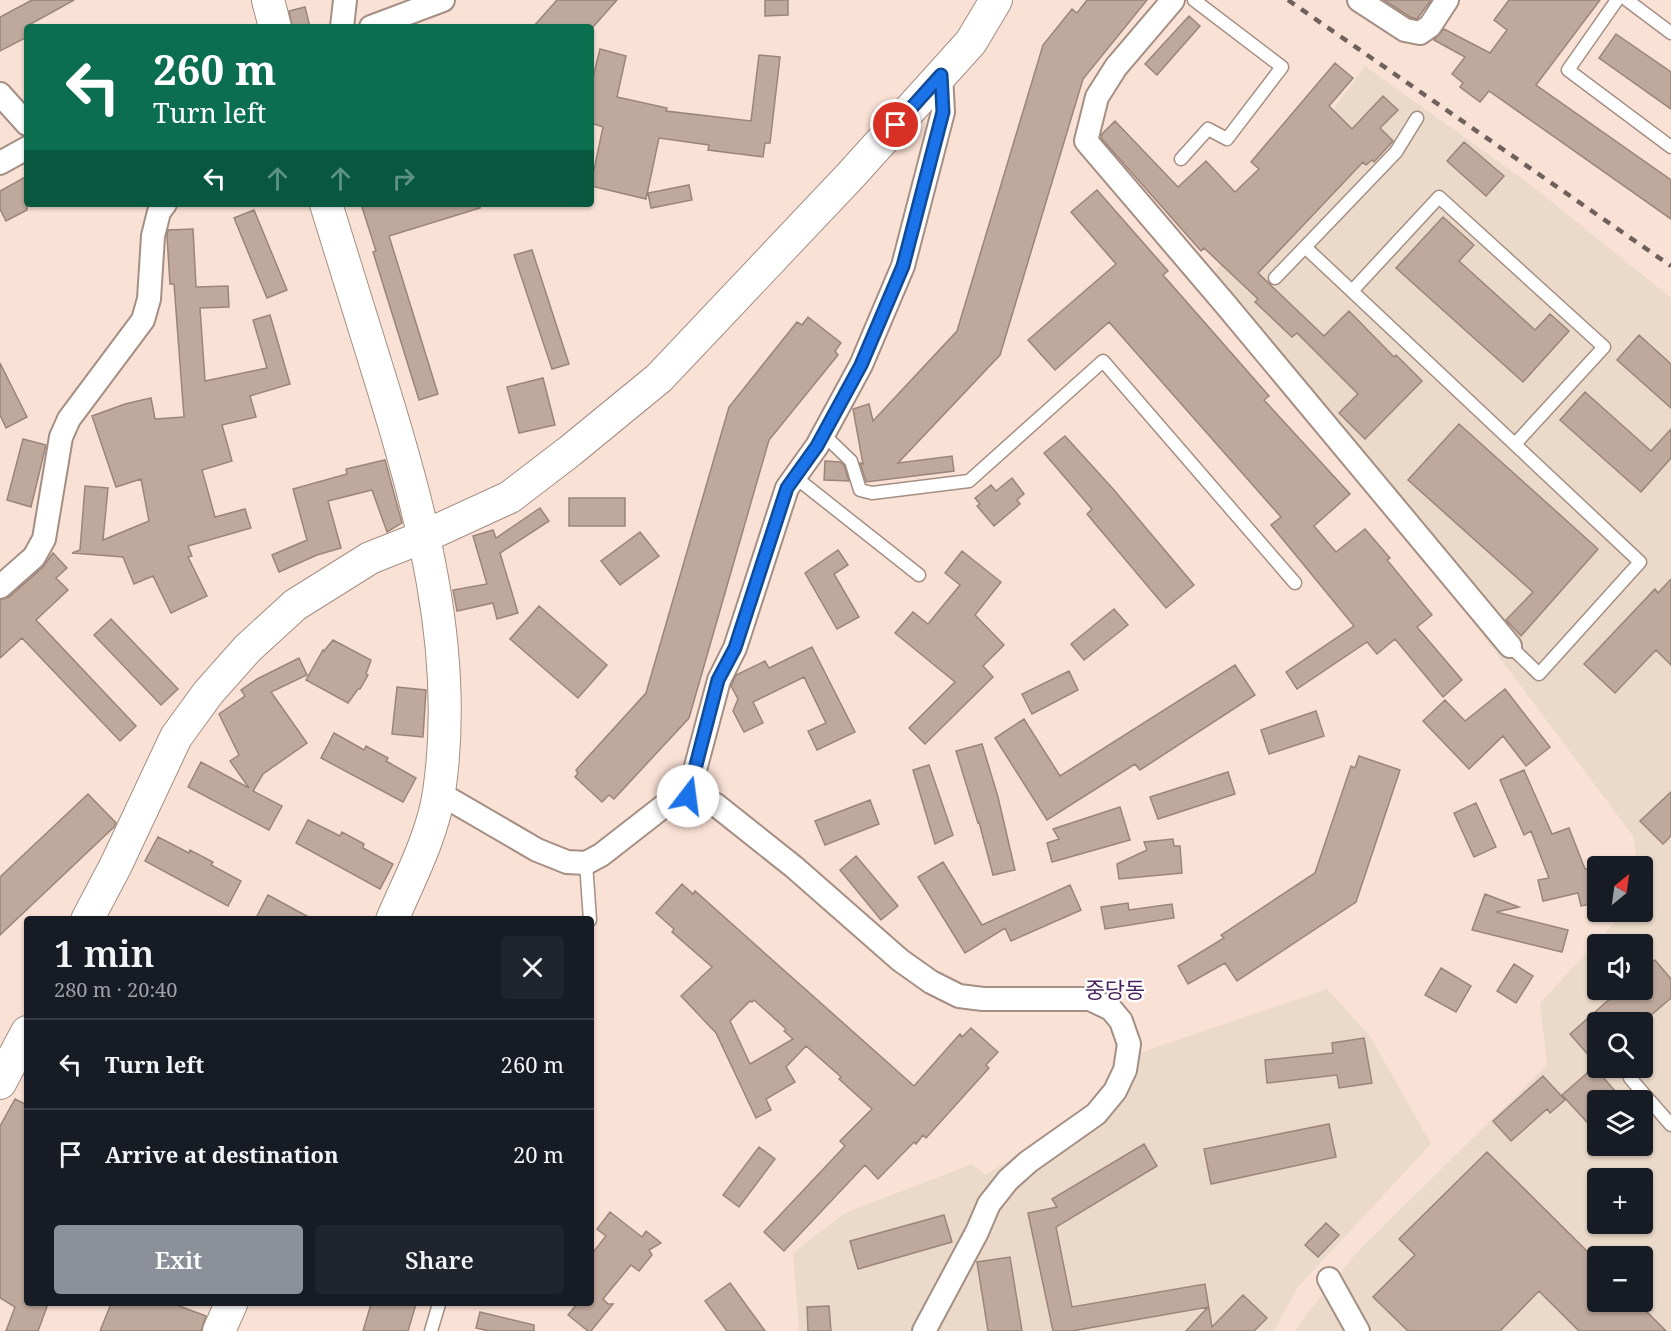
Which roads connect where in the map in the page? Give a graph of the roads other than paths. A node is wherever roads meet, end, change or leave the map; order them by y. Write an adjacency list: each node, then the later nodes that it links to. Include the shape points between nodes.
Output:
1 (268, 0): 11 (street)
2 (345, 0): 12 (street)
3 (443, 0): 13 (street)
4 (996, 0): 15 (street, via 971,42)
5 (1173, 0): 35 (street, via 1103,87 1086,141)
6 (1194, 0): 21 (lane, via 1282,67 1227,139 1208,129)
7 (1359, 0): 8 (street, via 1405,30 1420,33 1430,26)
8 (1447, 0)
9 (1617, 0): 19 (lane, via 1568,70)
10 (1627, 0): 14 (lane)
11 (274, 24)
12 (342, 24)
13 (378, 24)
14 (1671, 33)
15 (941, 75): 28 (street, via 943,112 903,266 861,365); 31 (street, via 659,378 510,496)
16 (0, 94): 18 (street)
17 (1417, 117): 25 (lane, via 1396,152)
18 (24, 121)
19 (1671, 147)
20 (24, 150): 22 (street)
21 (1181, 159)
22 (0, 163)
23 (162, 207): 34 (street, via 153,236 149,299 142,320 69,419 61,437 44,539 34,557)
24 (327, 207): 31 (street, via 408,471)
25 (1305, 247): 26 (lane); 27 (lane)
26 (1275, 278)
27 (1352, 291): 29 (lane); 29 (lane, via 1439,197 1604,347)
28 (823, 434): 30 (street); 33 (lane, via 851,461 860,490 872,493 969,481 1103,361)
29 (1515, 444): 35 (lane, via 1640,562 1539,674)
30 (795, 477): 32 (lane); 37 (street, via 787,488 735,648 718,680)
31 (423, 537): 36 (street, via 442,640 446,700); 39 (street, via 370,558 295,605 247,649 208,693 176,737)
32 (919, 575)
33 (1295, 583)
34 (0, 587)
35 (1510, 646)
36 (439, 793): 38 (street, via 537,850 567,862); 40 (street, via 433,821)
37 (688, 796): 38 (street, via 678,795); 51 (street, via 699,796 716,805 900,960 941,987 959,996 983,999 1090,999 1111,1010 1120,1021 1129,1044 1125,1070 1115,1091 1096,1114 1028,1162 989,1203)
38 (586, 863): 41 (lane)
39 (89, 916)
40 (394, 916)
41 (590, 916)
42 (24, 1038): 44 (street)
43 (1630, 1078): 45 (lane)
44 (0, 1083)
45 (1671, 1125)
46 (1329, 1279): 52 (street)
47 (230, 1306): 49 (street)
48 (438, 1306): 50 (lane)
49 (219, 1331)
50 (432, 1331)
51 (924, 1331)
52 (1358, 1331)

